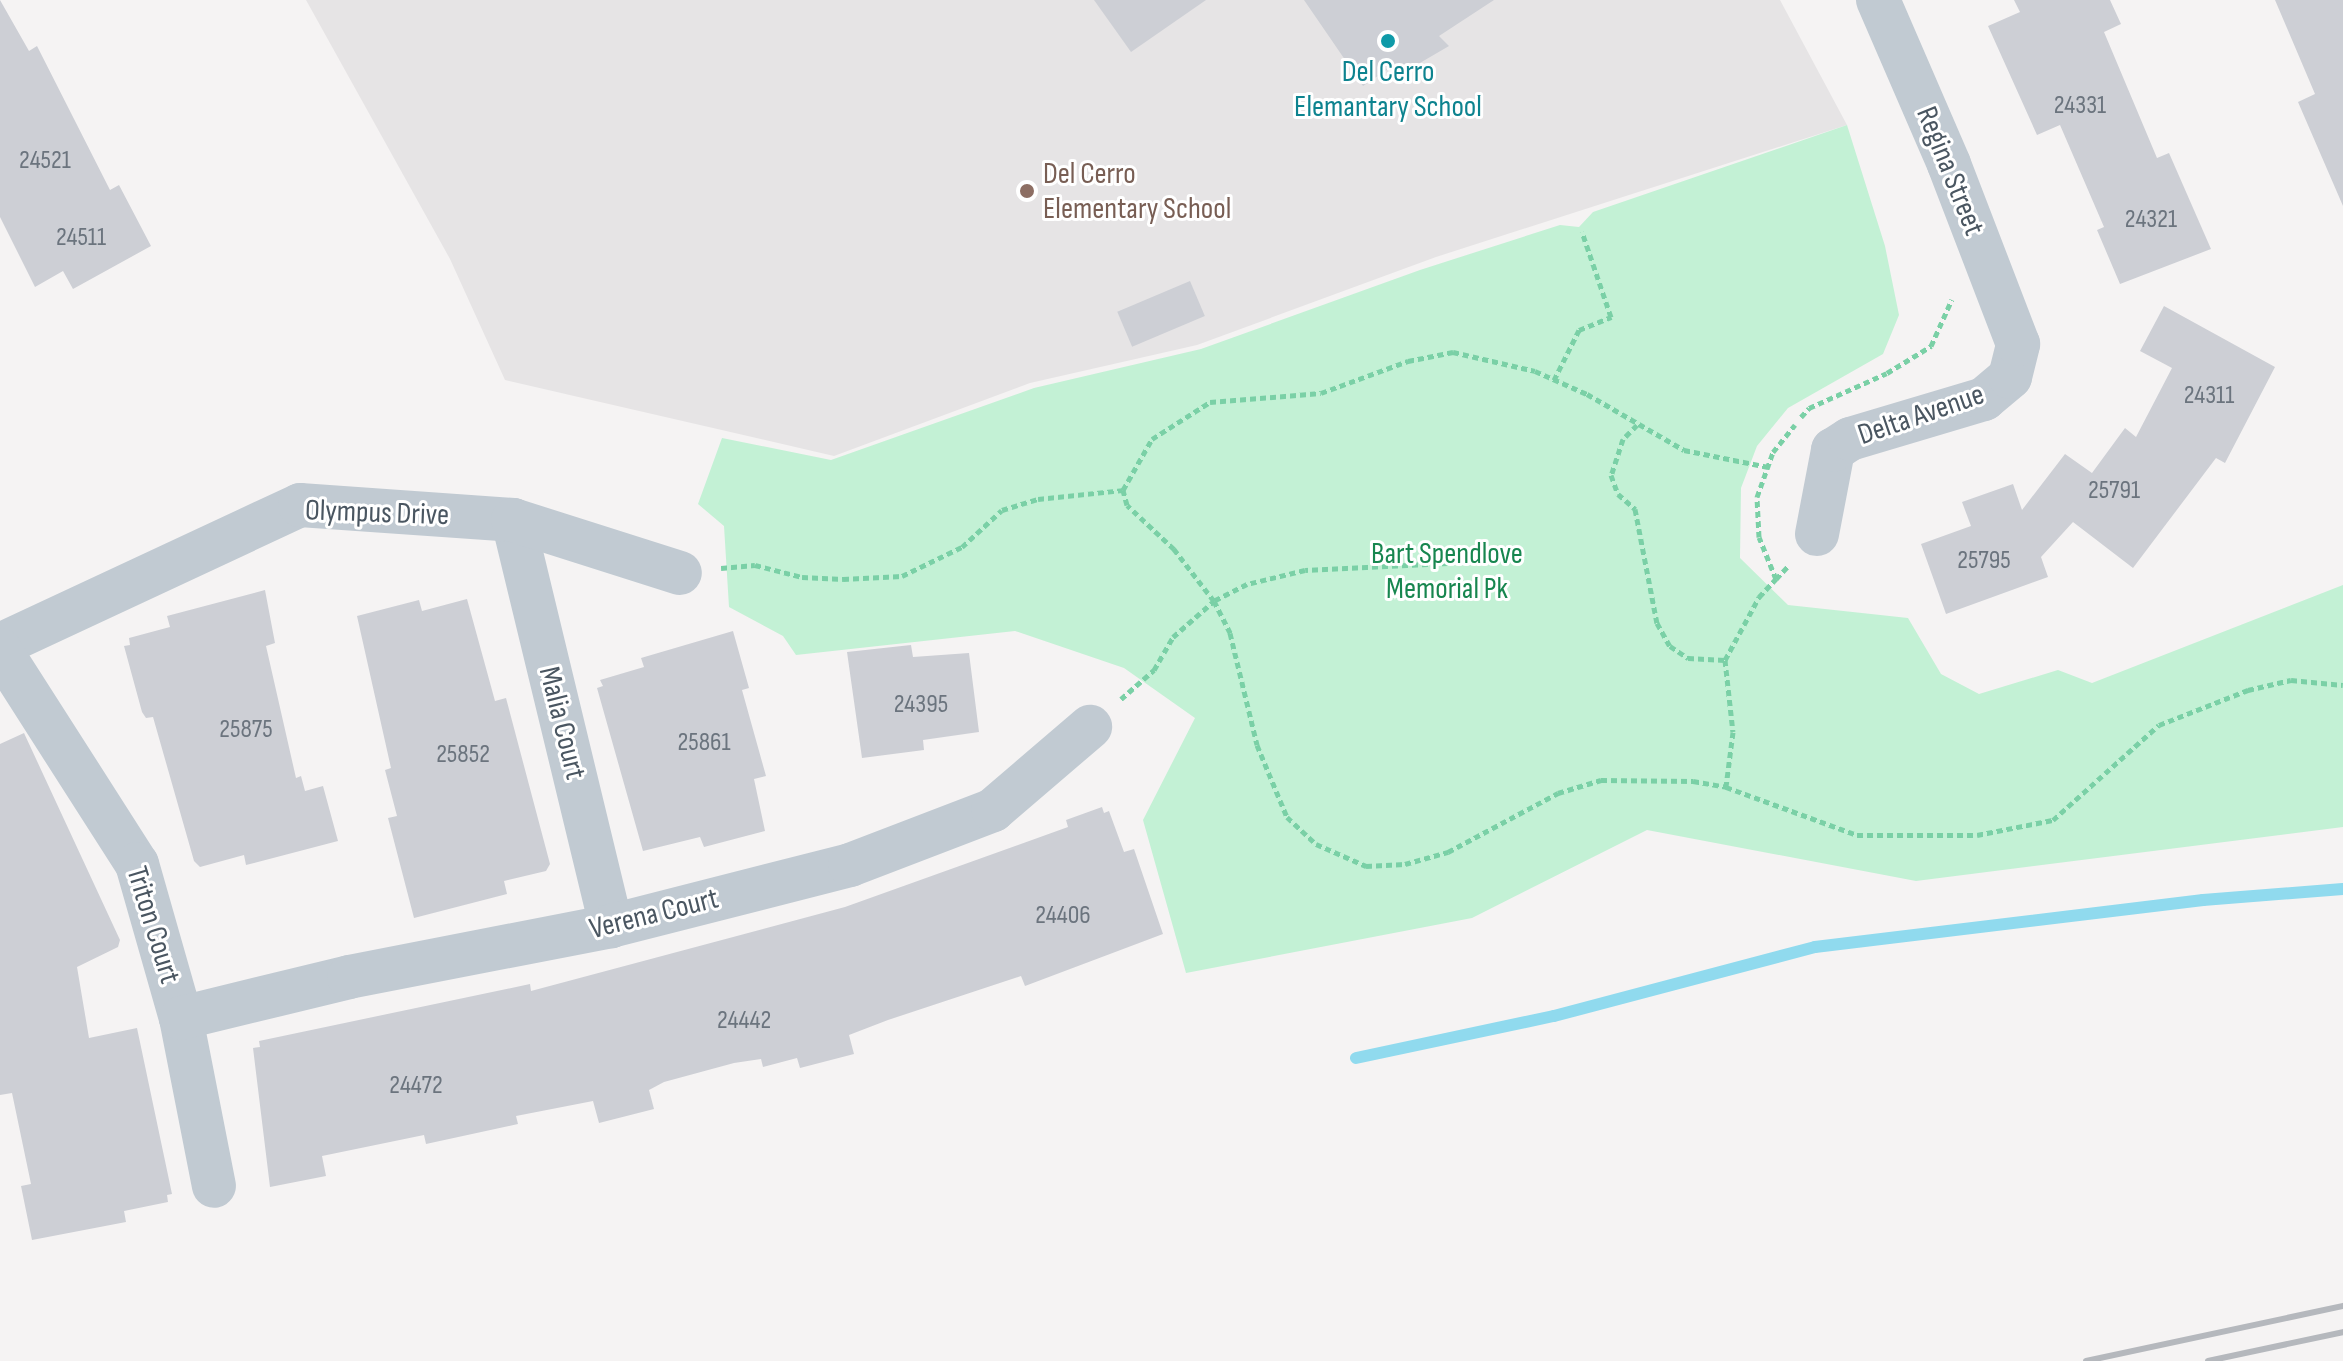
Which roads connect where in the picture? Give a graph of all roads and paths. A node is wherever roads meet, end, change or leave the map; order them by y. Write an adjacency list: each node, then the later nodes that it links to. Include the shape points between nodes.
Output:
1 (1878, 0): 4 (street, Regina Street)
2 (1582, 232): 5 (path, via 1611,317 1579,330)
3 (1950, 291): 7 (path, via 1953,306 1931,346 1887,373 1809,408 1773,452)
4 (2018, 344): 10 (street, Delta Avenue, via 2010,377 1984,399 1850,439 1833,450)
5 (1554, 380): 6 (path); 8 (path, via 1502,359 1453,352 1408,361 1321,393 1210,402 1152,439)
6 (1637, 425): 7 (path, via 1684,450); 15 (path, via 1623,439 1611,475 1618,494 1635,509 1657,623 1670,646 1688,658)
7 (1768, 467): 15 (path, via 1757,497 1759,537 1776,579 1759,597)
8 (1123, 490): 12 (path, via 1038,499 1002,510 962,547 902,576 802,577 755,565); 13 (path, via 1127,505 1174,549)
9 (513, 520): 12 (street, Olympus Drive); 14 (street, Olympus Drive, via 300,505); 19 (street, Malia Court)
10 (1817, 534)
11 (1448, 563): 13 (path, via 1305,570 1247,584)
12 (680, 573)
13 (1214, 601): 17 (path, via 1173,637 1154,670); 18 (path, via 1230,633 1257,745 1287,817 1316,844 1366,866 1405,864 1448,852 1558,793 1601,780 1693,781)
14 (0, 648): 20 (street, Triton Court, via 137,864)
15 (1725, 660): 18 (path, via 1734,756)
16 (2343, 685): 18 (path, via 2291,680 2248,690 2159,725 2053,820 1977,835 1857,835)
17 (1090, 727): 19 (street, Verena Court, via 993,810 850,865)
18 (1726, 787)
19 (611, 926): 20 (street, Verena Court, via 349,977)
20 (181, 1018): 21 (street, Triton Court)
21 (214, 1186)

